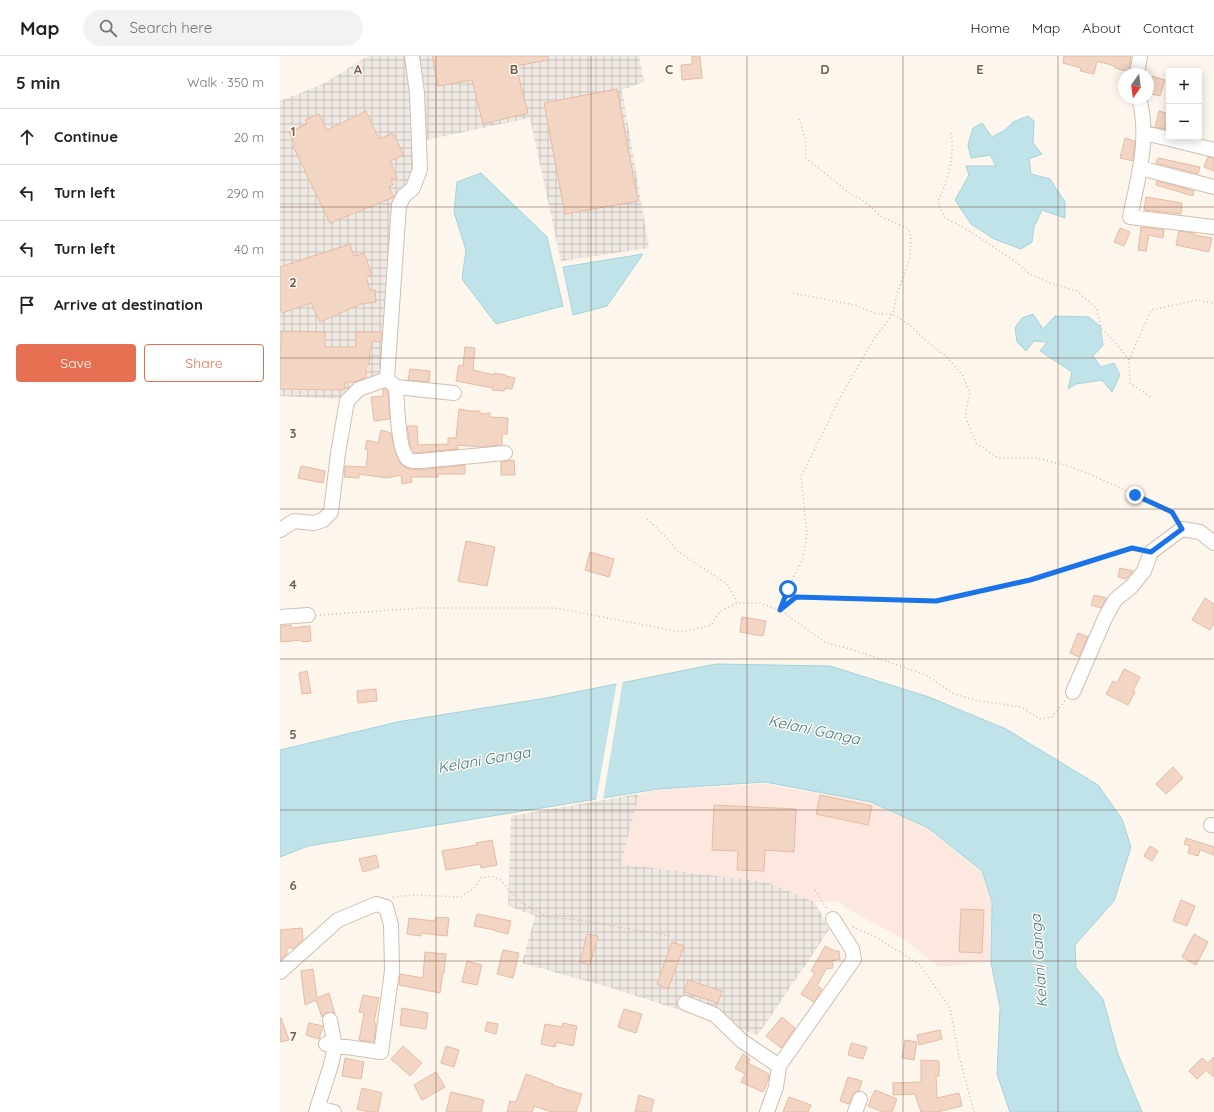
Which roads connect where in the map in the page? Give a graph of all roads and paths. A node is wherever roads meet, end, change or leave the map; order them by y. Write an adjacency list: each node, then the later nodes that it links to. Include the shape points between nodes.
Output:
1 (412, 56): 16 (street, via 417,93 420,169 413,188 399,205)
2 (1140, 56): 3 (street)
3 (1138, 68)
4 (1140, 104): 7 (street)
5 (799, 118): 14 (path, via 806,141 805,157 882,217 908,229 911,240 910,258 896,297)
6 (951, 133): 15 (path, via 953,145 950,165 945,187 938,202 944,217 1016,262 1030,274 1077,291 1096,308 1102,329)
7 (1145, 133): 8 (street); 9 (street)
8 (1214, 150)
9 (1140, 168): 10 (street); 11 (street, via 1130,217)
10 (1214, 187)
11 (1214, 227)
12 (793, 293): 14 (path, via 854,305 877,314)
13 (1214, 303): 15 (path, via 1197,300 1151,310)
14 (893, 314): 21 (path, via 946,356 964,376 970,393 965,416 976,443 998,458 1036,458 1090,474 1172,512); 26 (path, via 873,340 801,477 807,534 803,558)
15 (1129, 360): 18 (path, via 1130,383)
16 (392, 383): 17 (street); 19 (street, via 404,455 408,460); 22 (street, via 359,389 347,401 331,512 314,523 294,521)
17 (454, 393)
18 (1151, 397)
19 (505, 453)
20 (647, 519): 25 (path, via 679,552 726,584)
21 (1182, 529): 23 (street, via 1200,532); 24 (street)
22 (280, 530)
23 (1214, 543)
24 (1151, 552): 26 (path, via 1132,548 1030,580 936,601 796,597); 29 (street, via 1144,571 1132,586 1114,600)
25 (738, 603): 26 (path, via 760,603); 27 (path, via 720,611 711,626 681,632 555,608 422,608)
26 (780, 610): 29 (path, via 826,643 926,675 954,694 1021,707 1040,719 1052,717)
27 (308, 616): 28 (street)
28 (280, 617)
29 (1073, 692)
30 (815, 890): 32 (path)
31 (393, 897): 33 (path, via 461,897 474,888 481,878 491,876 501,880 519,901 548,918 572,919)
32 (833, 919): 38 (street, via 852,949 854,959); 42 (path, via 874,936 919,964 950,1008 959,1056)
33 (670, 936)
34 (280, 972): 37 (street, via 338,920 376,904 386,907 391,925 392,971 381,1052)
35 (685, 1003): 38 (street, via 716,1015 742,1041)
36 (330, 1020): 37 (street)
37 (330, 1045): 39 (street, via 331,1065)
38 (779, 1066): 41 (street, via 776,1087)
39 (317, 1110): 40 (street)
40 (334, 1112)
41 (767, 1112)
42 (974, 1112)

